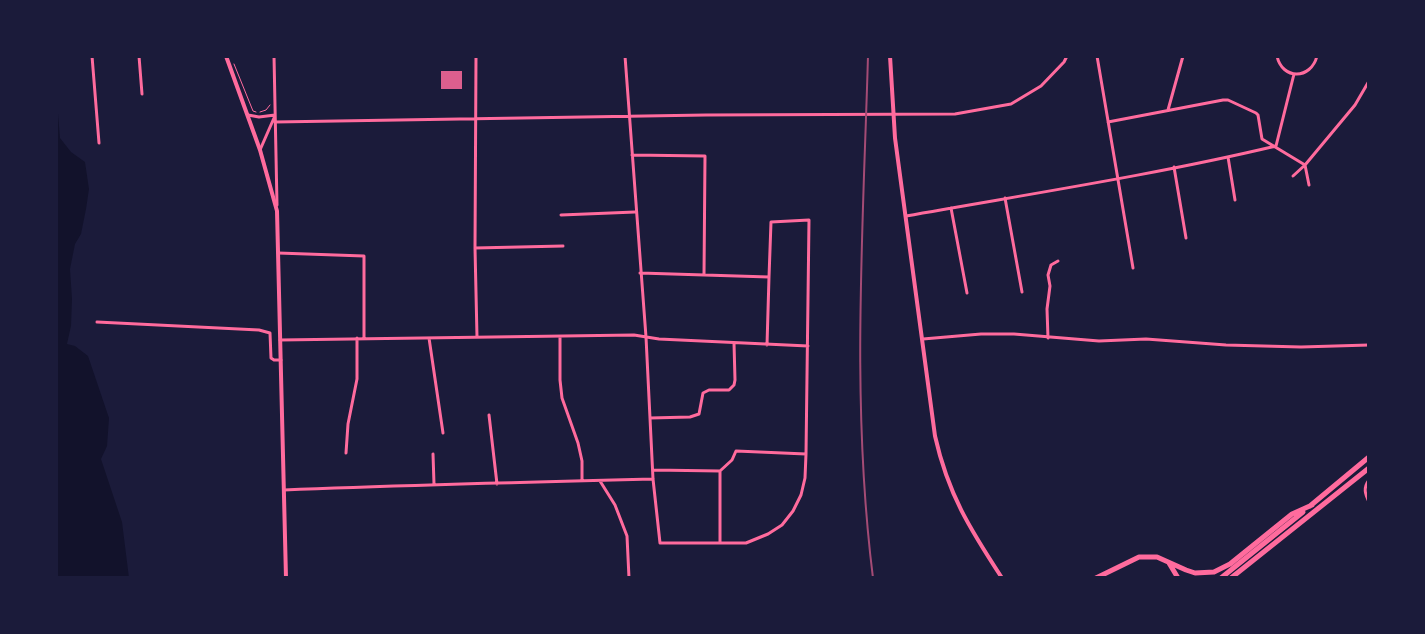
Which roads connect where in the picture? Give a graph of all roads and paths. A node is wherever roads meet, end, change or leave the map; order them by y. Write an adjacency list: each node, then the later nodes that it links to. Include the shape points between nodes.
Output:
1 (92, 56): 25 (street)
2 (140, 56): 16 (street)
3 (226, 56): 19 (street)
4 (274, 56): 17 (street)
5 (476, 56): 22 (street)
6 (625, 56): 21 (street)
7 (890, 56): 41 (street)
8 (1067, 56): 21 (street, via 1041,86 1011,104 955,114)
9 (1097, 56): 24 (street)
10 (1183, 56): 18 (street)
11 (1277, 56): 14 (street, via 1284,70)
12 (1317, 56): 14 (street, via 1307,72)
13 (235, 64): 17 (path, via 253,110 259,113 266,110)
14 (1294, 74): 26 (street)
15 (1369, 81): 30 (street, via 1355,105)
16 (142, 94)
17 (275, 100): 20 (street)
18 (1168, 110): 24 (street); 26 (street, via 1228,100 1256,113 1262,139)
19 (248, 115): 20 (street); 27 (street)
20 (275, 115): 23 (street); 27 (street)
21 (629, 116): 22 (street); 28 (street)
22 (474, 119): 23 (street); 44 (street)
23 (275, 122): 38 (street)
24 (1108, 122): 33 (street)
25 (99, 142)
26 (1276, 146): 29 (street); 30 (street)
27 (260, 150): 38 (street)
28 (632, 155): 39 (street); 49 (street, via 705,156)
29 (1228, 157): 31 (street); 36 (street)
30 (1305, 165): 32 (street); 34 (street)
31 (1174, 167): 33 (street); 42 (street)
32 (1293, 176)
33 (1118, 178): 35 (street); 47 (street)
34 (1308, 185)
35 (1005, 198): 37 (street); 51 (street)
36 (1235, 200)
37 (952, 208): 41 (street); 52 (street)
38 (277, 211): 45 (street)
39 (636, 212): 40 (street); 48 (street)
40 (561, 215)
41 (906, 216): 61 (street)
42 (1186, 238)
43 (563, 246): 44 (street)
44 (475, 248): 54 (street)
45 (278, 253): 58 (street, via 364,256); 62 (street)
46 (1058, 260): 60 (street, via 1051,265 1048,275)
47 (1133, 268)
48 (640, 273): 49 (street); 56 (street)
49 (704, 275): 50 (street)
50 (769, 277): 65 (street); 66 (street, via 771,222 809,220)
51 (1022, 292)
52 (967, 293)
53 (97, 322): 67 (street, via 259,330 270,333 271,358)
54 (477, 337): 55 (street); 59 (street)
55 (560, 337): 56 (street); 79 (street, via 562,398 578,443)
56 (646, 337): 63 (street); 69 (street)
57 (357, 338): 58 (street); 62 (street); 71 (street, via 357,379)
58 (364, 338): 59 (street)
59 (429, 338): 70 (street)
60 (1048, 338): 61 (street, via 981,334); 64 (street, via 1301,347)
61 (923, 339): 91 (street, via 935,436 945,476 961,512)
62 (280, 340): 67 (street)
63 (734, 343): 65 (street); 69 (street, via 735,380 729,390 703,393 699,414)
64 (1369, 344)
65 (767, 345): 66 (street)
66 (808, 346): 73 (street)
67 (281, 360): 84 (street)
68 (489, 415): 83 (street)
69 (650, 418): 76 (street)
70 (443, 433)
71 (346, 454)
72 (433, 454): 82 (street)
73 (806, 454): 77 (street, via 736,451); 87 (street, via 801,495 782,524 746,543)
74 (1369, 457): 86 (highway)
75 (1369, 468): 95 (highway)
76 (653, 470): 77 (street); 78 (street)
77 (720, 471): 87 (street)
78 (653, 479): 80 (street); 87 (street, via 660,543)
79 (582, 480): 80 (street); 83 (street)
80 (600, 480): 90 (street, via 615,505 627,536)
81 (1369, 480): 85 (street, via 1365,486)
82 (434, 484): 83 (street); 84 (street)
83 (497, 484)
84 (284, 490): 89 (street)
85 (1369, 502)
86 (1312, 505): 88 (highway, via 1292,514 1222,569 1194,573); 94 (highway)
87 (720, 543)
88 (1169, 563): 92 (highway, via 1157,557 1139,557); 93 (highway)
89 (286, 578)
90 (629, 578)
91 (1002, 578)
92 (1096, 578)
93 (1178, 578)
94 (1221, 578)
95 (1231, 578)

